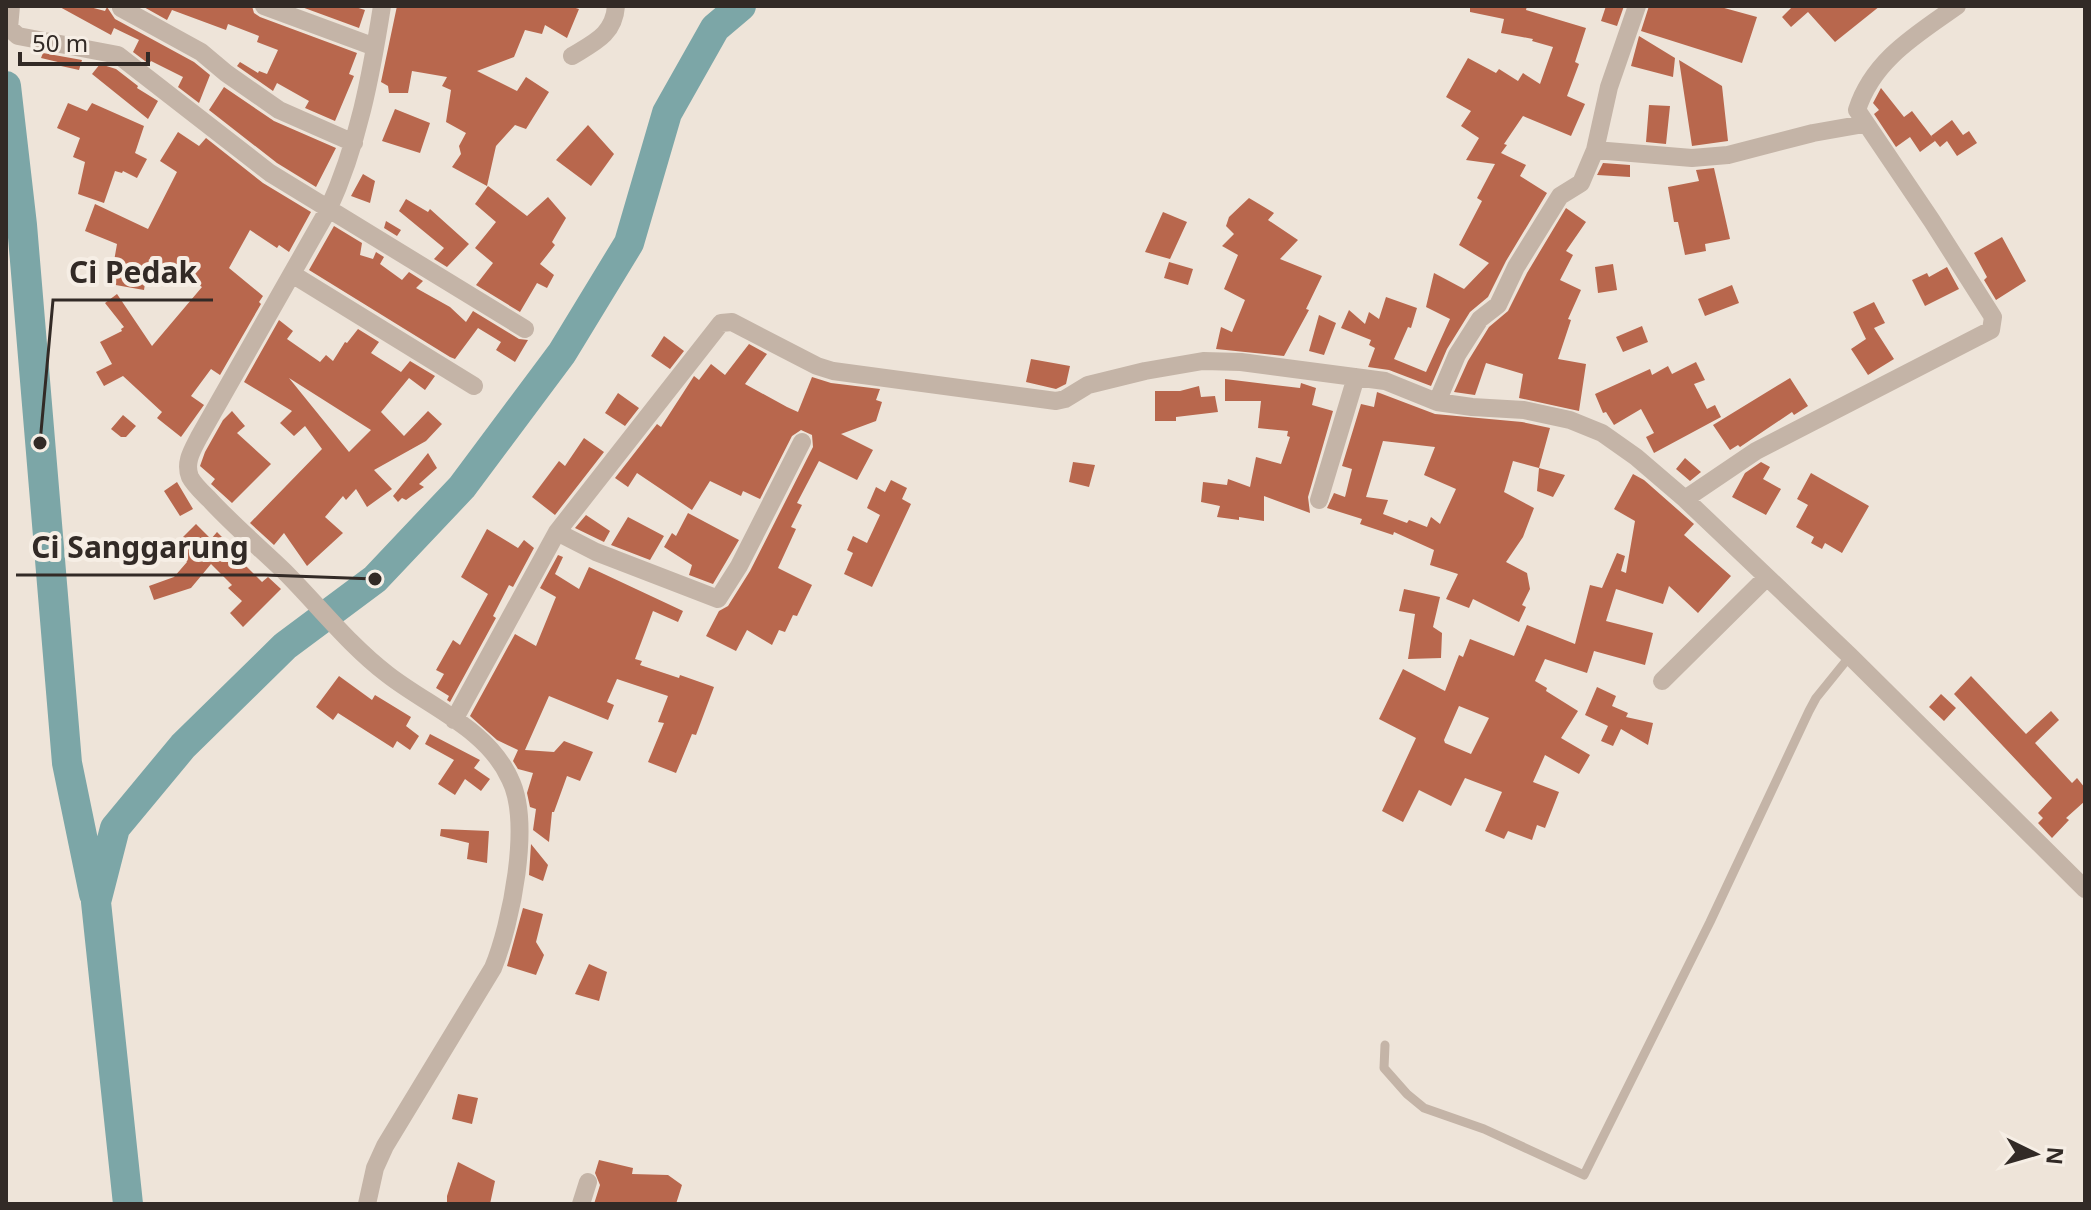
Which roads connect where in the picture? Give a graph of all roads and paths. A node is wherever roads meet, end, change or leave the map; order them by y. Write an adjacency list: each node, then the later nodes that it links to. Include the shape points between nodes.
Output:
1 (11, 6): 13 (street, via 9,28 18,36 118,55 270,173)
2 (264, 6): 8 (street)
3 (382, 6): 8 (street)
4 (616, 6): 9 (street, via 606,36)
5 (1637, 6): 12 (street, via 1609,87)
6 (1957, 6): 10 (street, via 1908,39 1870,80 1857,110)
7 (121, 8): 11 (street, via 201,52 279,110)
8 (375, 47): 11 (street)
9 (572, 56)
10 (1864, 124): 12 (street, via 1728,155 1692,158); 20 (street, via 1993,317 1991,330 1756,451)
11 (354, 143): 13 (street)
12 (1595, 150): 18 (street, via 1581,183 1560,196 1498,305 1480,319 1457,355)
13 (328, 210): 14 (street); 15 (street)
14 (292, 274): 17 (street); 26 (street, via 199,437 188,465 193,481 371,660)
15 (525, 329)
16 (1356, 377): 18 (street, via 1385,381); 21 (street); 22 (street, via 1203,361 1088,385 1056,401 833,371 726,322 716,326)
17 (474, 386)
18 (1437, 402): 20 (street, via 1570,420 1614,441)
19 (802, 442): 22 (street, via 718,599)
20 (1685, 499): 23 (street)
21 (1319, 500)
22 (557, 532): 26 (street)
23 (1766, 578): 24 (street); 25 (street)
24 (1850, 656): 27 (street); 28 (lane, via 1809,711 1584,1175 1424,1108 1384,1068)
25 (1662, 681)
26 (454, 720): 30 (street, via 492,750 512,781 518,819 514,894 493,968 385,1146)
27 (2085, 889)
28 (1385, 1045)
29 (588, 1182): 31 (street)
30 (367, 1204)
31 (581, 1204)

